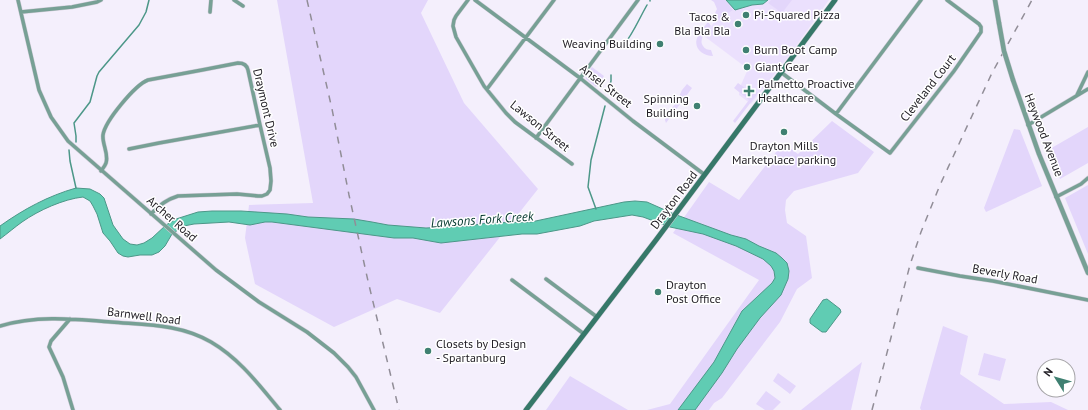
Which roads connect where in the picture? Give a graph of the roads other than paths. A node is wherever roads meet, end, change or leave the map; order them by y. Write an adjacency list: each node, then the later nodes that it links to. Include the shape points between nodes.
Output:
1 (18, 0): 14 (street, Archer Road)
2 (101, 0): 14 (street, via 72,7)
3 (211, 0): 15 (street)
4 (234, 0): 13 (street)
5 (468, 0): 20 (street, Lawson Street, via 454,20 454,30 475,72)
6 (475, 0): 16 (street, Ansel Street)
7 (554, 0): 16 (street)
8 (638, 0): 19 (street)
9 (835, 0): 18 (main road, Drayton Road)
10 (921, 0): 23 (street)
11 (947, 0): 23 (street, Cleveland Court, via 979,24 981,34 890,153)
12 (995, 0): 25 (street, Heywood Avenue, bridge, via 1004,51)
13 (242, 6)
14 (21, 12): 29 (street, Archer Road, via 39,90 46,108 68,141)
15 (210, 12)
16 (526, 38): 19 (street, Ansel Street); 20 (street)
17 (1088, 72): 22 (street)
18 (782, 73): 23 (street); 30 (main road, Drayton Road)
19 (580, 78): 26 (street); 30 (street, Ansel Street)
20 (487, 89): 26 (street, Lawson Street, via 506,113)
21 (1088, 89): 22 (street)
22 (1076, 96): 25 (street)
23 (836, 114)
24 (260, 125): 27 (street); 29 (street, Draymont Drive, via 248,70 242,63 148,80 136,88 107,124 103,136 106,162); 33 (street, Draymont Drive, via 271,175 267,194 178,196 171,198)
25 (1028, 125): 32 (street, Heywood Avenue)
26 (536, 138): 28 (street, Lawson Street)
27 (130, 149)
28 (572, 164)
29 (101, 170): 33 (street, Archer Road)
30 (705, 175): 39 (main road, Drayton Road)
31 (1088, 178): 32 (street)
32 (1056, 197): 35 (street, Heywood Avenue)
33 (151, 214): 45 (street, Archer Road, via 237,287 307,332 334,353 356,377)
34 (918, 268): 38 (street, Beverly Road)
35 (1088, 273)
36 (546, 279): 39 (street)
37 (512, 280): 42 (street)
38 (1088, 300)
39 (597, 316): 42 (main road, Drayton Road)
40 (70, 319): 41 (street, Barnwell Road, via 29,319); 43 (street, via 49,345 60,368); 44 (street, Barnwell Road, via 162,326 198,335 222,348 239,362)
41 (0, 326)
42 (584, 334): 46 (main road, Drayton Road)
43 (72, 410)
44 (280, 410)
45 (374, 410)
46 (526, 410)

